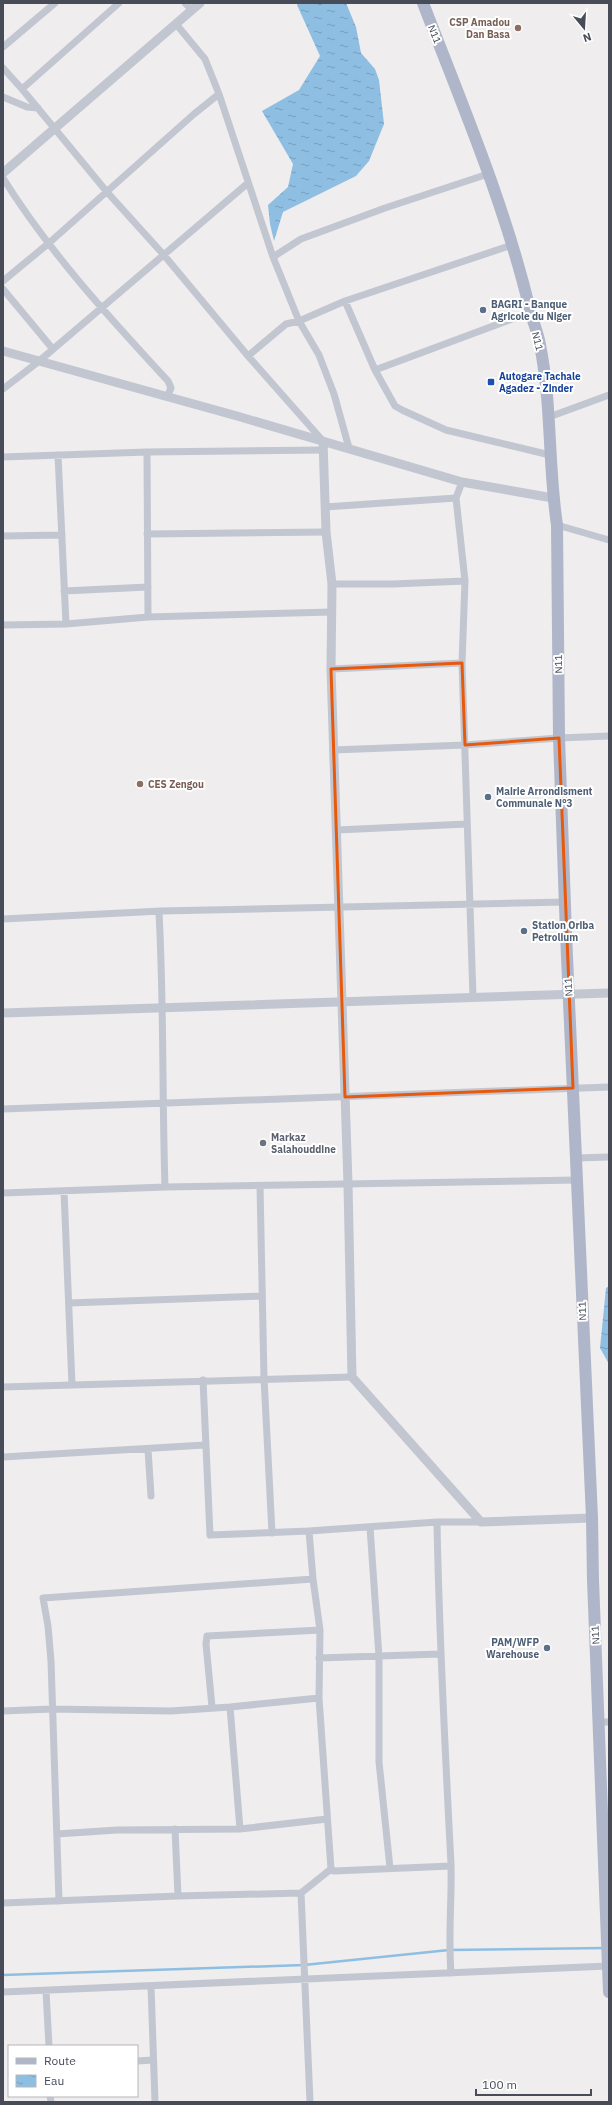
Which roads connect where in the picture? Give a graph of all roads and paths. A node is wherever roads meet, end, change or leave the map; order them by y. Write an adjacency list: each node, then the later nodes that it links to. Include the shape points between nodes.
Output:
1 (55, 3): 8 (street)
2 (119, 3): 10 (street)
3 (185, 3): 6 (street)
4 (200, 3): 6 (street)
5 (423, 3): 16 (main road, N11)
6 (192, 10): 7 (street)
7 (176, 24): 11 (street, via 203,55); 14 (street)
8 (3, 47)
9 (3, 68): 10 (street)
10 (22, 89): 13 (street)
11 (219, 94): 18 (street); 19 (street)
12 (3, 97): 13 (street, via 27,107)
13 (38, 108): 14 (street)
14 (56, 128): 15 (street); 19 (street)
15 (3, 173)
16 (488, 174): 21 (main road, N11); 23 (street, via 301,239)
17 (3, 178): 20 (street, via 25,214)
18 (248, 183): 22 (street); 23 (street)
19 (107, 192): 20 (street); 22 (street)
20 (49, 243): 24 (street); 27 (street)
21 (512, 246): 26 (street); 28 (main road, N11)
22 (163, 254): 27 (street); 32 (street)
23 (273, 257): 29 (street)
24 (3, 281)
25 (3, 289): 30 (street)
26 (345, 301): 29 (street); 34 (street)
27 (101, 307): 30 (street); 37 (street, via 168,381 171,388)
28 (531, 312): 34 (street); 38 (main road, N11, via 540,343)
29 (299, 322): 32 (street, via 286,324); 40 (street, via 319,355 334,394)
30 (52, 348): 33 (street)
31 (3, 351): 33 (street)
32 (248, 356): 39 (street)
33 (38, 362): 35 (street); 37 (street)
34 (375, 370): 44 (street, via 395,406 402,410 446,430)
35 (3, 389)
36 (609, 395): 38 (street)
37 (167, 397): 39 (street)
38 (549, 417): 44 (main road, N11)
39 (323, 441): 40 (street); 41 (street)
40 (349, 448): 46 (street)
41 (323, 450): 42 (street); 49 (street)
42 (147, 452): 43 (street); 52 (street)
43 (58, 455): 45 (street); 53 (street)
44 (550, 455): 48 (main road, N11)
45 (3, 457)
46 (462, 482): 47 (street); 48 (street)
47 (456, 498): 49 (street); 56 (street)
48 (553, 498): 50 (main road, N11)
49 (325, 507): 51 (street)
50 (557, 525): 55 (street); 67 (main road, N11)
51 (326, 532): 52 (street); 57 (street)
52 (147, 534): 58 (street)
53 (62, 535): 54 (street); 59 (street)
54 (3, 536)
55 (609, 540)
56 (465, 581): 57 (street); 64 (street)
57 (332, 584): 60 (street)
58 (148, 588): 59 (street); 61 (street)
59 (64, 591): 62 (street)
60 (332, 612): 61 (street); 65 (street)
61 (148, 618): 62 (street)
62 (66, 624): 63 (street)
63 (3, 625)
64 (462, 663): 65 (street); 68 (street)
65 (331, 669): 69 (street)
66 (609, 736): 67 (street)
67 (559, 738): 68 (street); 72 (main road, N11)
68 (465, 745): 69 (street); 70 (street)
69 (333, 750): 71 (street)
70 (468, 824): 71 (street); 73 (street)
71 (337, 830): 74 (street)
72 (565, 902): 73 (street); 78 (main road, N11)
73 (470, 905): 74 (street); 79 (street)
74 (340, 908): 75 (street); 80 (street)
75 (160, 913): 76 (street); 81 (street)
76 (3, 918)
77 (609, 994): 78 (street)
78 (568, 995): 79 (street); 84 (main road, N11)
79 (473, 997): 80 (street)
80 (342, 1001): 81 (street); 85 (street)
81 (163, 1006): 82 (street); 86 (street)
82 (3, 1013)
83 (609, 1087): 84 (street)
84 (573, 1088): 85 (street); 89 (main road, N11)
85 (345, 1097): 86 (street); 91 (street)
86 (162, 1103): 87 (street); 93 (street)
87 (3, 1109)
88 (609, 1157): 89 (street)
89 (576, 1158): 90 (main road, N11)
90 (577, 1180): 91 (street); 107 (main road, N11)
91 (348, 1184): 92 (street); 98 (street)
92 (260, 1186): 93 (street); 96 (street)
93 (165, 1187): 94 (street)
94 (64, 1191): 95 (street); 97 (street)
95 (3, 1193)
96 (261, 1296): 97 (street); 99 (street)
97 (69, 1303): 101 (street)
98 (352, 1376): 99 (street); 109 (street)
99 (264, 1378): 100 (street); 112 (street)
100 (203, 1380): 101 (street); 103 (street)
101 (72, 1385): 102 (street)
102 (3, 1387)
103 (205, 1445): 104 (street); 112 (street, via 210,1535)
104 (148, 1448): 105 (street); 106 (street)
105 (3, 1457)
106 (151, 1496)
107 (592, 1518): 109 (street); 123 (main road, N11, via 593,1580)
108 (438, 1522): 109 (street); 110 (street); 115 (street)
109 (481, 1522)
110 (370, 1527): 111 (street); 116 (street)
111 (310, 1531): 112 (street); 113 (street)
112 (272, 1533)
113 (313, 1579): 114 (street); 121 (street, via 43,1598 48,1626)
114 (320, 1630): 117 (street); 119 (street, via 207,1636)
115 (440, 1654): 116 (street); 129 (street)
116 (379, 1657): 117 (street); 130 (street, via 379,1762)
117 (319, 1658): 118 (street)
118 (319, 1698): 120 (street); 125 (street)
119 (212, 1707): 120 (street); 121 (street, via 171,1711)
120 (230, 1708): 126 (street)
121 (51, 1709): 122 (street); 128 (street)
122 (3, 1711)
123 (604, 1722): 124 (main road, N11)
124 (605, 1782): 136 (main road, N11)
125 (327, 1819): 126 (street); 131 (street)
126 (240, 1828): 127 (street)
127 (175, 1829): 128 (street); 133 (street)
128 (57, 1834): 134 (street)
129 (451, 1866): 130 (street); 137 (street)
130 (390, 1868): 131 (street, via 347,1871)
131 (331, 1869): 132 (street)
132 (301, 1893): 133 (street); 138 (street)
133 (178, 1896): 134 (street)
134 (59, 1901): 135 (street)
135 (3, 1903)
136 (608, 1961): 137 (street); 142 (main road, N11)
137 (451, 1973): 138 (street)
138 (305, 1979): 139 (street); 147 (street)
139 (151, 1986): 140 (street); 144 (street)
140 (46, 1991): 141 (street); 143 (street)
141 (3, 1992)
142 (609, 1992)
143 (48, 2045)
144 (153, 2060): 145 (street); 146 (street)
145 (138, 2061)
146 (155, 2102)
147 (310, 2102)

